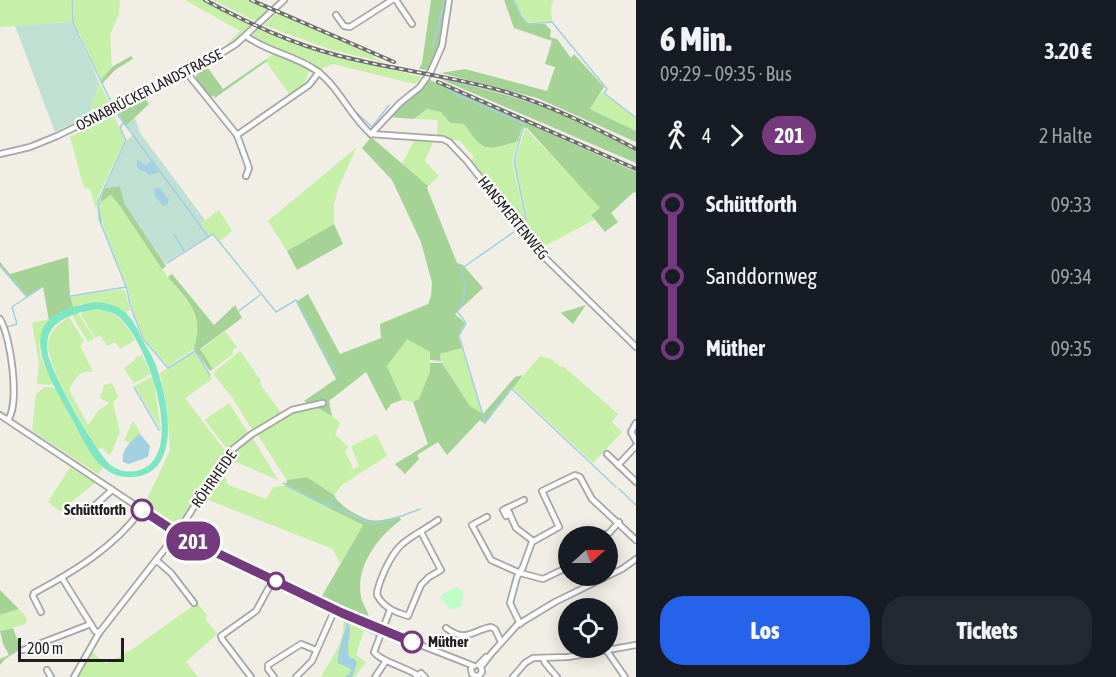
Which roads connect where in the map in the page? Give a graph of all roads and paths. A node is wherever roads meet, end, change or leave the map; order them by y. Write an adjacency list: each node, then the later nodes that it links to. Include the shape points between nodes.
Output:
1 (284, 0): 6 (street, OSNABRÜCKER LANDSTRASSE)
2 (394, 0): 4 (street, via 350,27 344,26); 5 (street)
3 (449, 0): 9 (street, via 442,46 431,71)
4 (336, 15)
5 (412, 24)
6 (246, 36): 7 (street); 8 (street, OSNABRÜCKER LANDSTRASSE)
7 (319, 72): 9 (street); 10 (street, via 309,85)
8 (187, 73): 10 (street); 11 (street, OSNABRÜCKER LANDSTRASSE, via 57,136)
9 (372, 134): 15 (street, HANSMERTENWEG, via 449,142 540,253)
10 (237, 135): 12 (street, via 249,168)
11 (0, 154)
12 (246, 176)
13 (0, 319): 14 (street)
14 (2, 326): 18 (street, via 12,370 13,409)
15 (636, 347)
16 (323, 402): 34 (street, RÖHRHEIDE, via 292,410 228,453)
17 (0, 415): 18 (street)
18 (8, 420): 25 (street)
19 (636, 423): 20 (street, via 631,432)
20 (636, 441)
21 (636, 446): 23 (street)
22 (606, 454): 23 (street)
23 (618, 465): 24 (street)
24 (636, 482)
25 (112, 490): 27 (street); 28 (street)
26 (524, 500): 35 (street, via 507,508 519,532)
27 (91, 509)
28 (141, 510): 34 (street); 41 (street, via 112,542)
29 (487, 517): 40 (street, via 472,525 486,555 494,563)
30 (438, 520): 33 (street)
31 (620, 522): 32 (street); 35 (street, via 592,498 575,475 542,491 559,527); 36 (street)
32 (616, 526)
33 (421, 532): 45 (street, via 391,556 378,586 378,598); 45 (street, via 441,570 421,585 408,616)
34 (177, 533): 38 (street, RÖHRHEIDE); 42 (street)
35 (533, 540): 40 (street)
36 (636, 540)
37 (636, 559): 48 (street)
38 (156, 560): 43 (street); 51 (street, RÖHRHEIDE)
39 (558, 572): 40 (street, via 543,579)
40 (520, 573): 48 (street, via 510,598)
41 (62, 578): 46 (street, via 33,594); 47 (street)
42 (273, 580): 44 (street); 66 (street, via 256,610 221,636)
43 (194, 603)
44 (335, 609): 50 (street); 56 (street)
45 (390, 610): 50 (street)
46 (41, 612)
47 (90, 624): 51 (street); 55 (street)
48 (520, 624): 52 (street)
49 (446, 628): 52 (street, via 462,636 491,627)
50 (382, 631): 60 (street, via 374,652); 62 (street, via 459,660)
51 (99, 633): 65 (street, RÖHRHEIDE)
52 (501, 642): 62 (street)
53 (636, 645): 54 (street)
54 (618, 649)
55 (23, 650)
56 (316, 650): 67 (street, via 297,645 268,665); 68 (street, via 310,665)
57 (558, 656): 58 (street)
58 (543, 658): 71 (street, via 528,660); 72 (street)
59 (612, 658): 73 (street)
60 (386, 661): 63 (street); 69 (street)
61 (47, 670): 64 (street)
62 (477, 673)
63 (416, 676): 70 (street, via 421,673)
64 (51, 677)
65 (74, 677)
66 (251, 677)
67 (274, 677)
68 (296, 677)
69 (375, 677)
70 (425, 677)
71 (513, 677)
72 (557, 677)
73 (625, 677)

